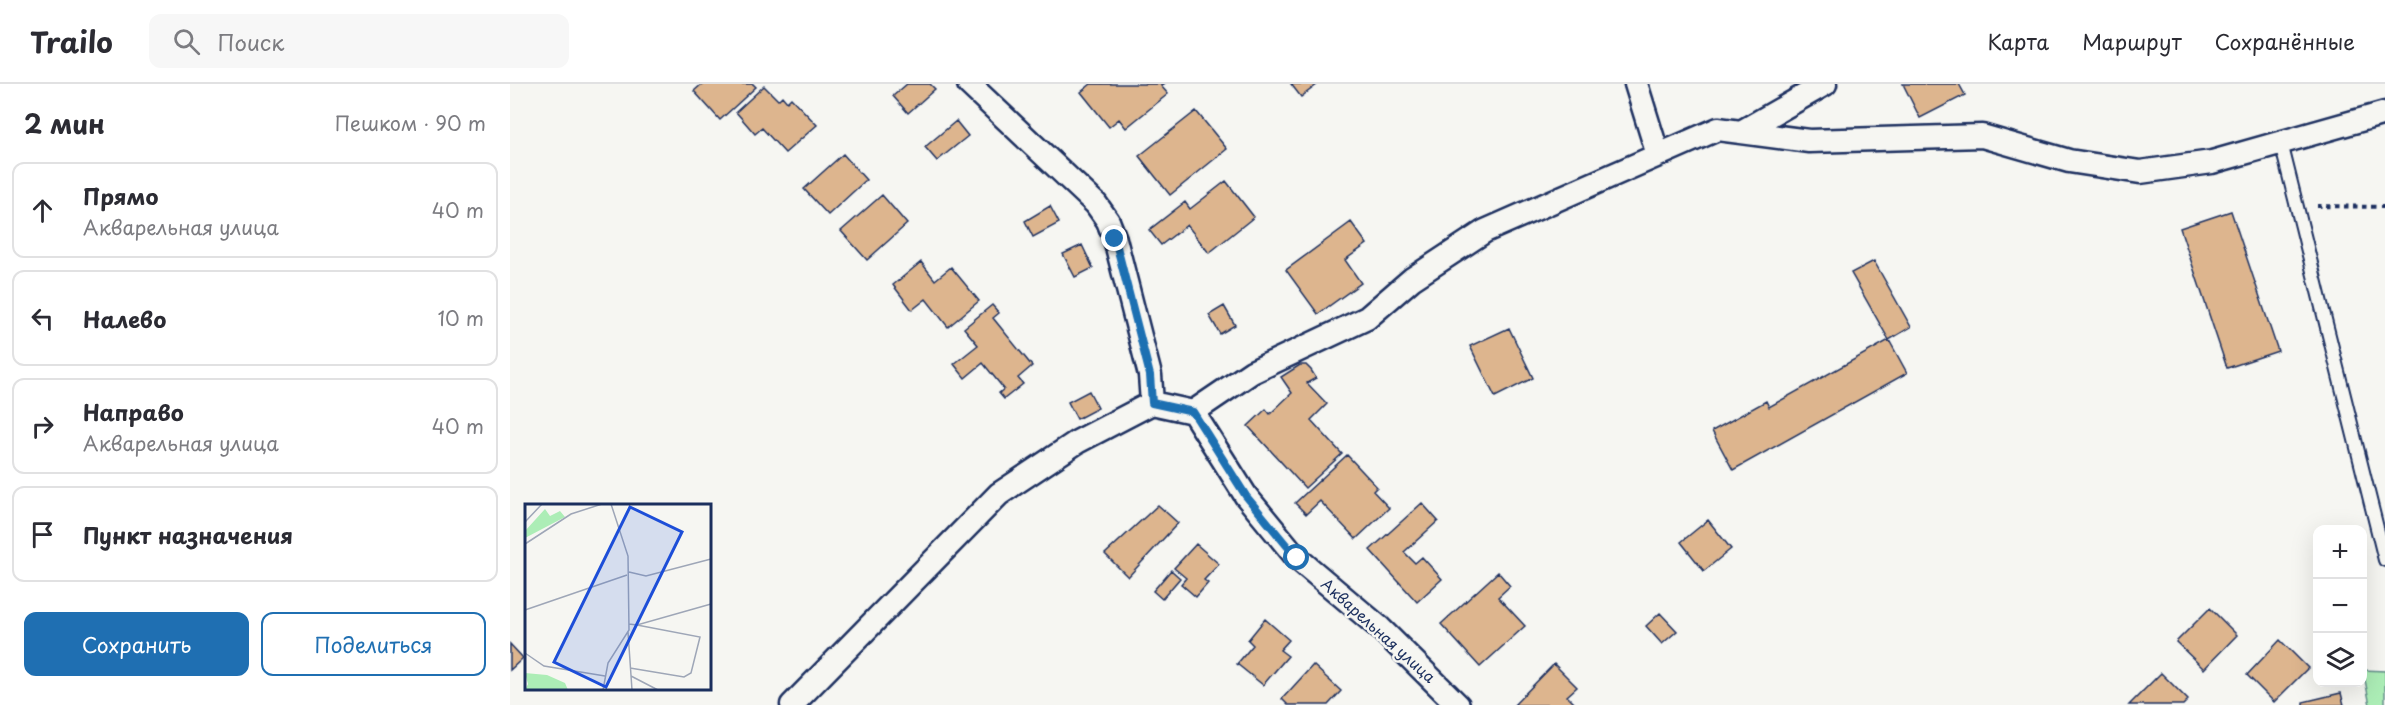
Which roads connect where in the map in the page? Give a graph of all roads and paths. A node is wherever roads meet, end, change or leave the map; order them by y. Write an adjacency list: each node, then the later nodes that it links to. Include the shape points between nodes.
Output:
1 (969, 84): 10 (street, via 1096,204 1108,221 1150,375)
2 (1636, 84): 7 (street)
3 (1825, 84): 5 (street)
4 (2385, 113): 6 (street)
5 (1741, 132): 6 (street, via 1809,141 1982,136 2069,160 2140,172 2212,162); 7 (street, via 1718,129)
6 (2281, 143): 8 (lane)
7 (1658, 155): 11 (street, via 1485,231 1412,279 1367,318 1252,372)
8 (2297, 206): 9 (path); 12 (lane)
9 (2385, 207)
10 (1152, 403): 11 (street); 13 (street, via 1077,442 999,494)
11 (1193, 412): 14 (street, Акварельная улица, via 1246,496 1297,558 1380,628)
12 (2385, 560)
13 (792, 705)
14 (1458, 705)

